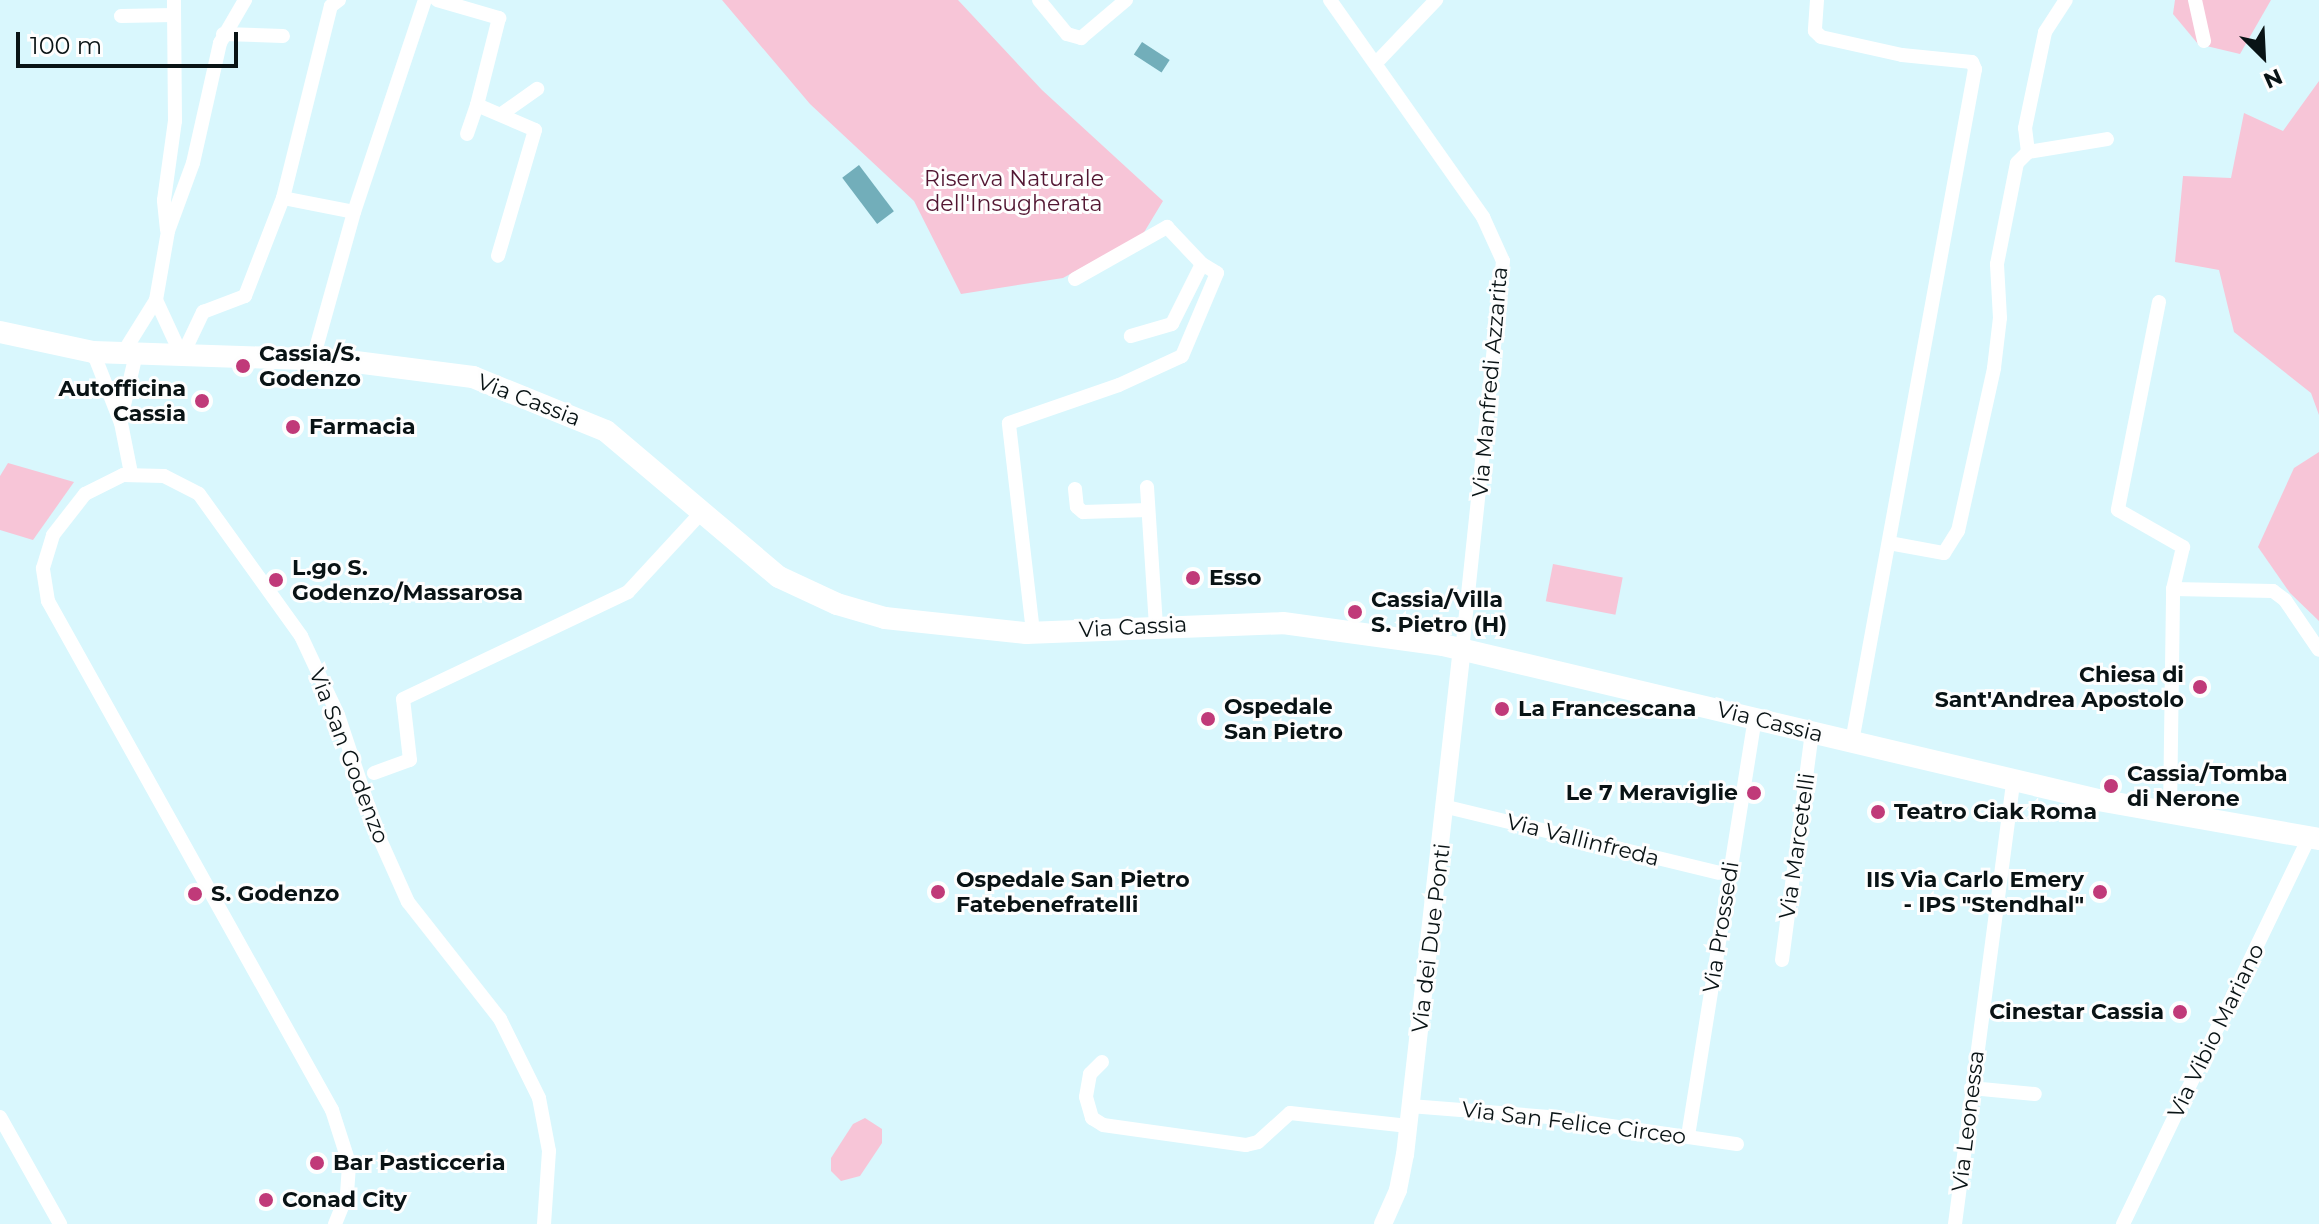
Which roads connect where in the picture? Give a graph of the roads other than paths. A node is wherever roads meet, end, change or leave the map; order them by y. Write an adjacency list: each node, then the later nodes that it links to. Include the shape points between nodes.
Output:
1 (245, 0): 14 (street)
2 (339, 0): 24 (street, via 331,6)
3 (425, 0): 25 (street)
4 (437, 0): 19 (street, via 499,18)
5 (1039, 0): 6 (street, via 1067,34 1081,38)
6 (1126, 0)
7 (1330, 0): 17 (street)
8 (1436, 0): 17 (street)
9 (1817, 0): 44 (street, via 1815,31 1821,37 1902,55 1972,62 1975,69)
10 (2066, 0): 23 (street, via 2045,32 2025,128)
11 (2195, 0): 16 (street)
12 (174, 8): 13 (street); 26 (street, via 175,131 164,203)
13 (121, 16)
14 (223, 34): 15 (street); 26 (street, via 193,163)
15 (283, 36)
16 (2204, 41)
17 (1377, 62): 48 (street, Via Manfredi Azzarita, via 1489,226 1504,269)
18 (537, 89): 20 (street)
19 (477, 105): 20 (street); 21 (street)
20 (503, 113): 27 (street, via 535,130)
21 (467, 134)
22 (2107, 139): 23 (street)
23 (2028, 152): 44 (street, via 2017,163 1997,264 2000,318 1994,368 1958,531 1944,553)
24 (283, 198): 25 (street); 36 (street, via 245,296 203,312)
25 (354, 212): 37 (street)
26 (168, 231): 30 (street)
27 (498, 256)
28 (1202, 264): 29 (street, via 1167,227); 33 (street, via 1172,324); 47 (street, via 1218,279 1182,356 1009,423)
29 (1075, 279)
30 (156, 300): 35 (street); 36 (street)
31 (2159, 302): 45 (street, via 2118,510 2183,547)
32 (0, 332): 34 (main road, Via Cassia)
33 (1131, 336)
34 (93, 352): 35 (main road, Via Cassia); 38 (street)
35 (130, 353): 36 (main road, Via Cassia); 38 (street)
36 (182, 354): 37 (main road, Via Cassia)
37 (313, 359): 43 (main road, Via Cassia, via 449,372 541,402 606,431)
38 (121, 423): 39 (street)
39 (131, 473): 69 (street, via 90,490 53,535 43,568 48,601 338,1123 349,1174); 70 (street, Via San Godenzo, via 164,476 199,494 301,636 338,715 378,835 408,902 500,1019 539,1098 549,1151)
40 (1147, 487): 42 (street)
41 (1075, 489): 42 (street, via 1077,507 1083,512)
42 (1148, 510): 46 (street)
43 (701, 513): 47 (main road, Via Cassia, via 779,577 837,604 933,626); 53 (street, via 628,592 403,699 410,760)
44 (1889, 543): 52 (street)
45 (2173, 589): 49 (street, via 2273,591); 56 (street)
46 (1156, 626): 47 (main road, Via Cassia); 48 (main road, Via Cassia, via 1283,623)
47 (1033, 632)
48 (1462, 648): 50 (main road, Via Cassia); 55 (street, Via dei Due Ponti)
49 (2319, 650)
50 (1755, 718): 51 (main road, Via Cassia); 66 (street, Via Prossedi)
51 (1812, 732): 52 (main road, Via Cassia); 59 (street, Via Marcetelli)
52 (1852, 742): 54 (main road, Via Cassia)
53 (374, 773)
54 (2013, 781): 56 (main road, Via Cassia); 61 (street, Via Leonessa)
55 (1447, 807): 58 (street, Via Vallinfreda); 63 (street, Via dei Due Ponti)
56 (2170, 812): 57 (main road, Via Cassia)
57 (2314, 838): 73 (street, Via Vibio Mariano)
58 (1719, 873)
59 (1782, 960)
60 (1102, 1062): 65 (street, via 1090,1074 1086,1097 1092,1118 1103,1125 1246,1145 1258,1142 1290,1113 1306,1111)
61 (1971, 1088): 62 (street); 72 (street, Via Leonessa)
62 (2035, 1094)
63 (1410, 1106): 65 (street, Via dei Due Ponti); 66 (street, Via San Felice Circeo)
64 (0, 1117): 68 (street)
65 (1408, 1126): 71 (street, Via dei Due Ponti, via 1398,1190)
66 (1688, 1136): 67 (street, Via San Felice Circeo)
67 (1737, 1144)
68 (60, 1224)
69 (335, 1224)
70 (544, 1224)
71 (1383, 1224)
72 (1955, 1224)
73 (2123, 1224)

